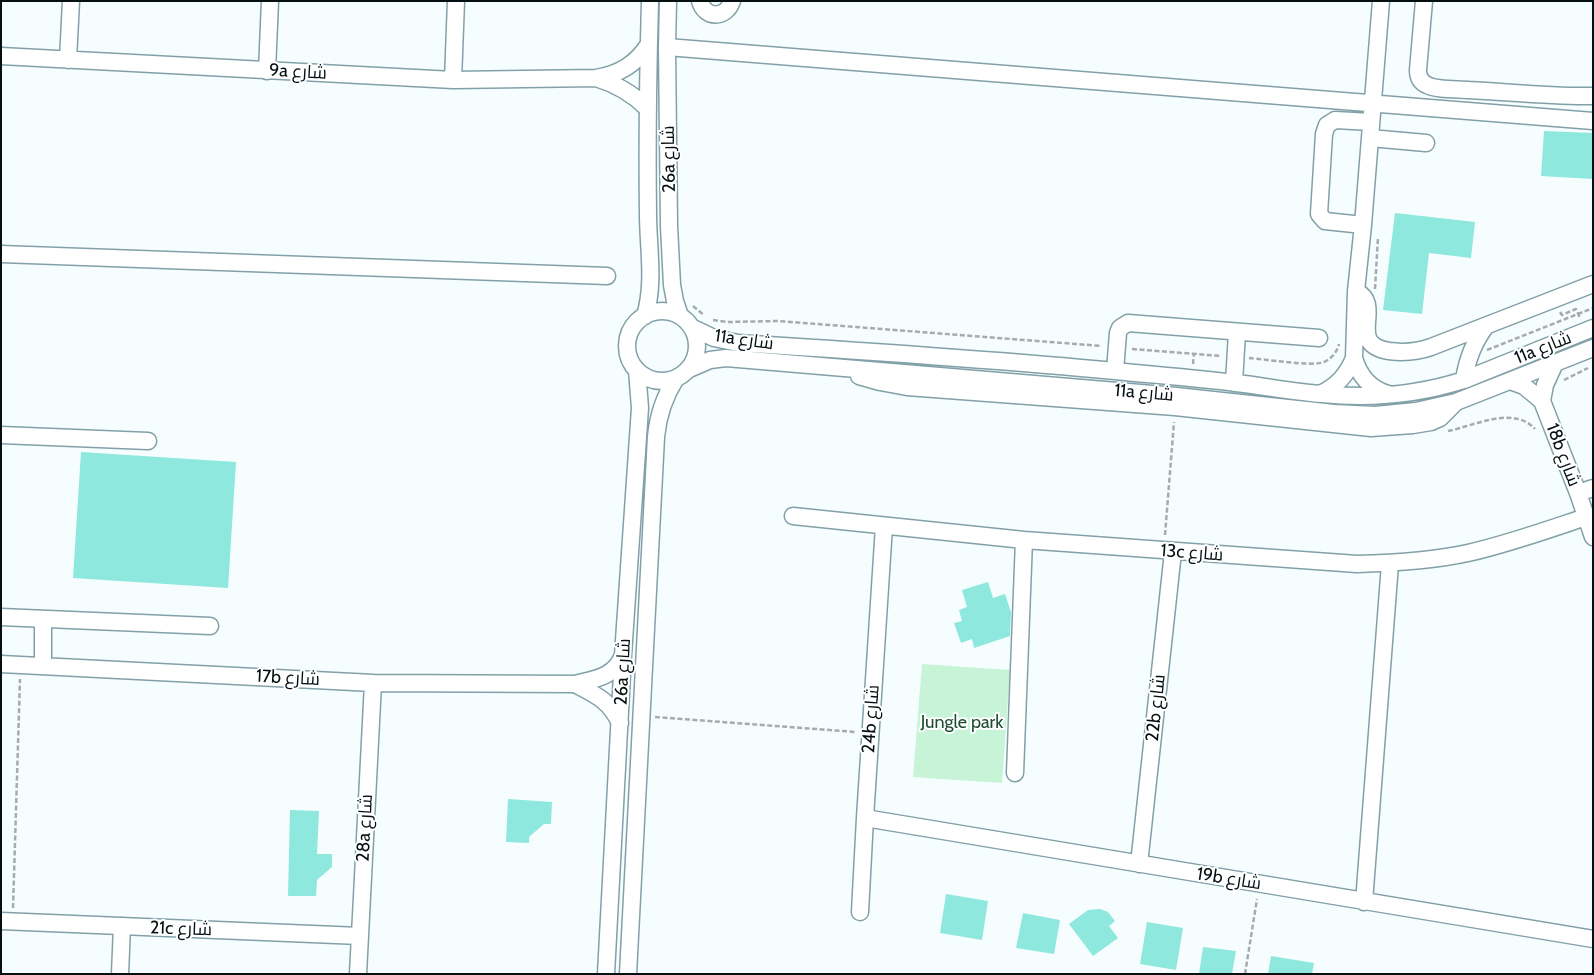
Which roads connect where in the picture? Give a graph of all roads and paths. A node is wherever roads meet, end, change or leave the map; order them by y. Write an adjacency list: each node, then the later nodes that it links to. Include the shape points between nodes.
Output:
1 (71, 1): 13 (street)
2 (270, 1): 14 (street)
3 (456, 1): 16 (street)
4 (650, 1): 10 (street, 26a شارع)
5 (668, 1): 11 (street, 26a شارع)
6 (700, 1): 7 (street, via 703,9 715,15 728,10)
7 (732, 1)
8 (1381, 1): 18 (street)
9 (1424, 1): 17 (street, via 1418,70 1424,84 1430,87)
10 (649, 44): 15 (street, 9a شارع, via 632,64 609,76); 19 (street, 26a شارع)
11 (667, 47): 18 (street); 30 (street, 26a شارع, via 672,275 674,301)
12 (1, 56): 13 (street, 9a شارع)
13 (68, 60): 14 (street, 9a شارع)
14 (267, 71): 16 (street, 9a شارع)
15 (596, 78): 16 (street, 9a شارع); 19 (street, 9a شارع, via 619,86)
16 (453, 80)
17 (1593, 96)
18 (1373, 104): 20 (street); 21 (street)
19 (647, 108): 31 (street, 26a شارع, via 651,288)
20 (1593, 121)
21 (1371, 130): 22 (street); 23 (street); 23 (street, via 1335,120 1327,125 1319,214 1325,221)
22 (1426, 143)
23 (1371, 227): 27 (path); 28 (street)
24 (1, 254): 25 (street)
25 (607, 276)
26 (1593, 284): 32 (street)
27 (1375, 289)
28 (1356, 291): 32 (street, via 1366,302 1368,339 1379,349 1423,350); 40 (street)
29 (1593, 308): 42 (path)
30 (686, 310): 31 (street); 33 (street); 37 (path, via 720,322 778,321)
31 (646, 316): 45 (street, via 632,328 627,345)
32 (1486, 326): 42 (street)
33 (693, 328): 46 (street, 11a شارع, via 714,338 738,343); 47 (street, via 696,355)
34 (1593, 328): 49 (street, 11a شارع)
35 (1237, 332): 36 (street); 37 (street, via 1128,323 1120,328); 41 (street)
36 (1319, 338)
37 (1116, 347): 39 (path); 46 (street)
38 (1593, 348): 43 (street, 11a شارع)
39 (1194, 353): 41 (path); 48 (path)
40 (1354, 354): 41 (path, via 1339,342 1330,358 1314,364); 52 (street, via 1341,380); 53 (street, via 1364,379)
41 (1235, 357): 51 (street)
42 (1468, 358): 49 (street)
43 (1555, 363): 50 (street, 11a شارع); 54 (street, 18b شارع)
44 (841, 368): 47 (street, 11a شارع, via 726,358 710,360); 55 (street, 11a شارع, via 1355,414 1416,411); 56 (street, via 867,379 907,387)
45 (636, 370): 47 (street, via 651,379 668,380); 70 (street, 26a شارع, via 640,408)
46 (1116, 371): 48 (street, 11a شارع)
47 (682, 374): 76 (street, 26a شارع, via 664,400 657,424)
48 (1192, 378): 51 (street, 11a شارع)
49 (1464, 380): 53 (street, 11a شارع, via 1428,390)
50 (1510, 381): 54 (street, 18b شارع, via 1524,386); 55 (street, 11a شارع)
51 (1234, 383): 52 (street, 11a شارع)
52 (1320, 394): 53 (street, 11a شارع)
53 (1390, 395)
54 (1542, 400): 59 (street, 18b شارع)
55 (1456, 402): 56 (street, via 1432,422 1385,428)
56 (1175, 407): 65 (path, via 1164,535 1174,536)
57 (1, 435): 58 (street)
58 (148, 441)
59 (1585, 491): 61 (street, 18b شارع)
60 (793, 516): 62 (street, 13c شارع)
61 (1586, 517): 63 (street, 18b شارع); 66 (street, 13c شارع, via 1504,544 1428,560)
62 (884, 526): 64 (street, 13c شارع); 78 (street, 24b شارع)
63 (1593, 538)
64 (1024, 540): 65 (street, 13c شارع); 79 (street)
65 (1172, 552): 66 (street, 13c شارع); 81 (street, 22b شارع)
66 (1390, 564): 83 (street)
67 (1, 617): 68 (street)
68 (43, 619): 69 (street); 73 (street)
69 (210, 626)
70 (623, 655): 75 (street, 17b شارع, via 606,676); 77 (street, 26a شارع)
71 (1, 664): 72 (street, 17b شارع)
72 (20, 665): 73 (street, 17b شارع); 85 (path)
73 (43, 666): 74 (street, 17b شارع)
74 (373, 683): 75 (street, 17b شارع); 87 (street, 28a شارع)
75 (575, 684): 77 (street, 17b شارع, via 605,700)
76 (640, 716): 78 (path); 92 (street, 26a شارع)
77 (620, 723): 91 (street, 26a شارع)
78 (870, 733): 80 (street, 24b شارع)
79 (1015, 773)
80 (865, 818): 81 (street, 19b شارع); 84 (street, 24b شارع)
81 (1139, 864): 82 (street, 19b شارع)
82 (1259, 884): 83 (street, 19b شارع); 93 (path)
83 (1364, 902): 88 (street, 19b شارع)
84 (860, 912)
85 (7, 922): 86 (street, 21c شارع)
86 (122, 926): 87 (street, 21c شارع); 89 (street)
87 (360, 936): 90 (street, 28a شارع)
88 (1593, 939)
89 (120, 974)
90 (358, 974)
91 (606, 974)
92 (628, 974)
93 (1245, 974)

